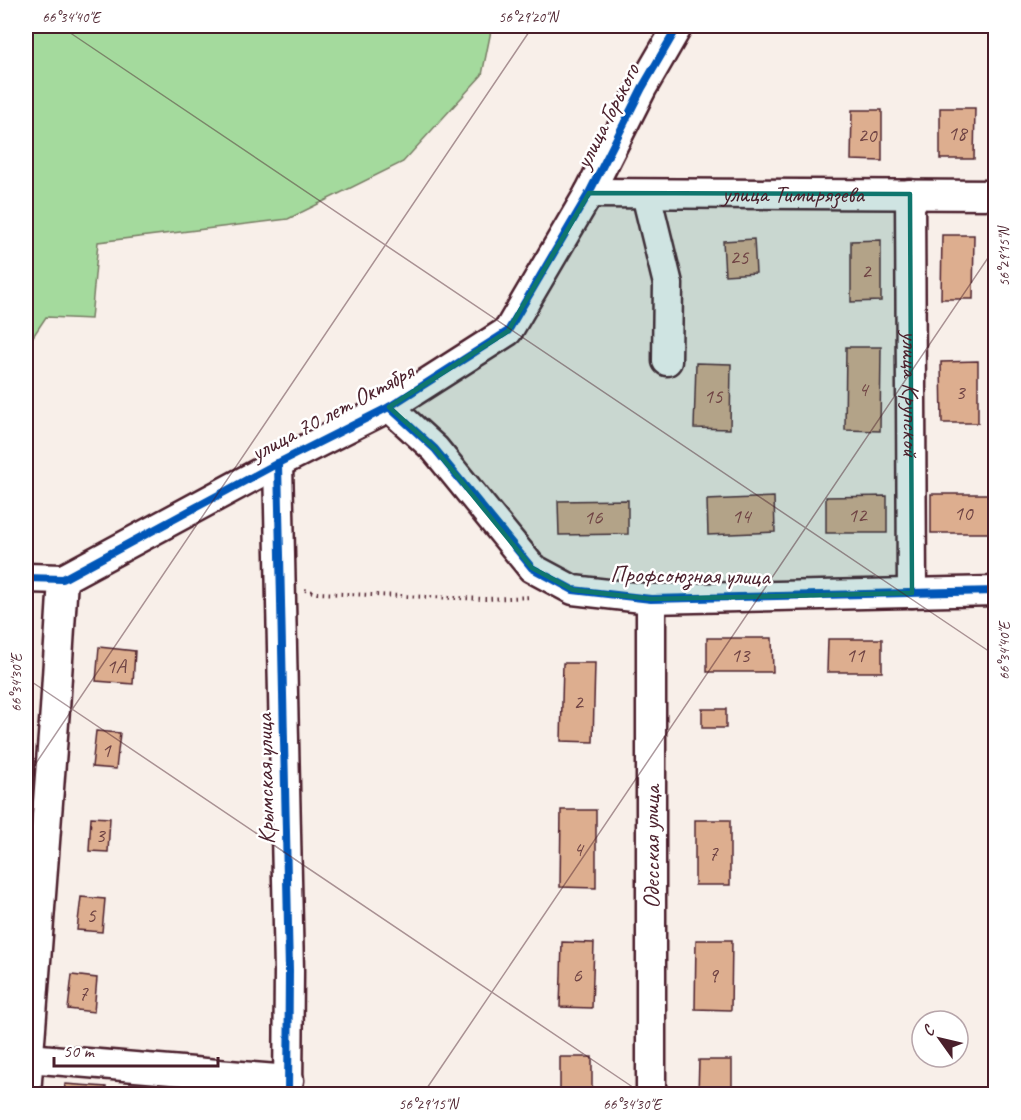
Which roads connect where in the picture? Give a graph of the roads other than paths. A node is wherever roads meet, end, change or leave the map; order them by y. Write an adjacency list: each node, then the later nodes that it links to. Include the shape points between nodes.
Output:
1 (678, 26): 2 (street, улица Горького)
2 (589, 194): 3 (street, улица Тимирязева); 7 (street, улица 70 лет Октября, via 508,331)
3 (646, 194): 4 (street, улица Тимирязева); 6 (street, via 668,284)
4 (910, 194): 5 (street, улица Тимирязева); 12 (street, улица Крупской)
5 (996, 195)
6 (667, 361)
7 (389, 407): 8 (street, улица 70 лет Октября); 13 (street, Профсоюзная улица, via 435,449 532,568 573,590)
8 (278, 463): 10 (street, улица 70 лет Октября); 15 (street, Крымская улица)
9 (26, 578): 10 (street, улица 70 лет Октября)
10 (63, 579): 14 (street)
11 (996, 591): 12 (street, Профсоюзная улица)
12 (912, 593): 13 (street, Профсоюзная улица)
13 (651, 598): 17 (street, Одесская улица)
14 (28, 1058): 15 (street); 16 (street)
15 (288, 1087)
16 (26, 1095)
17 (651, 1095)

